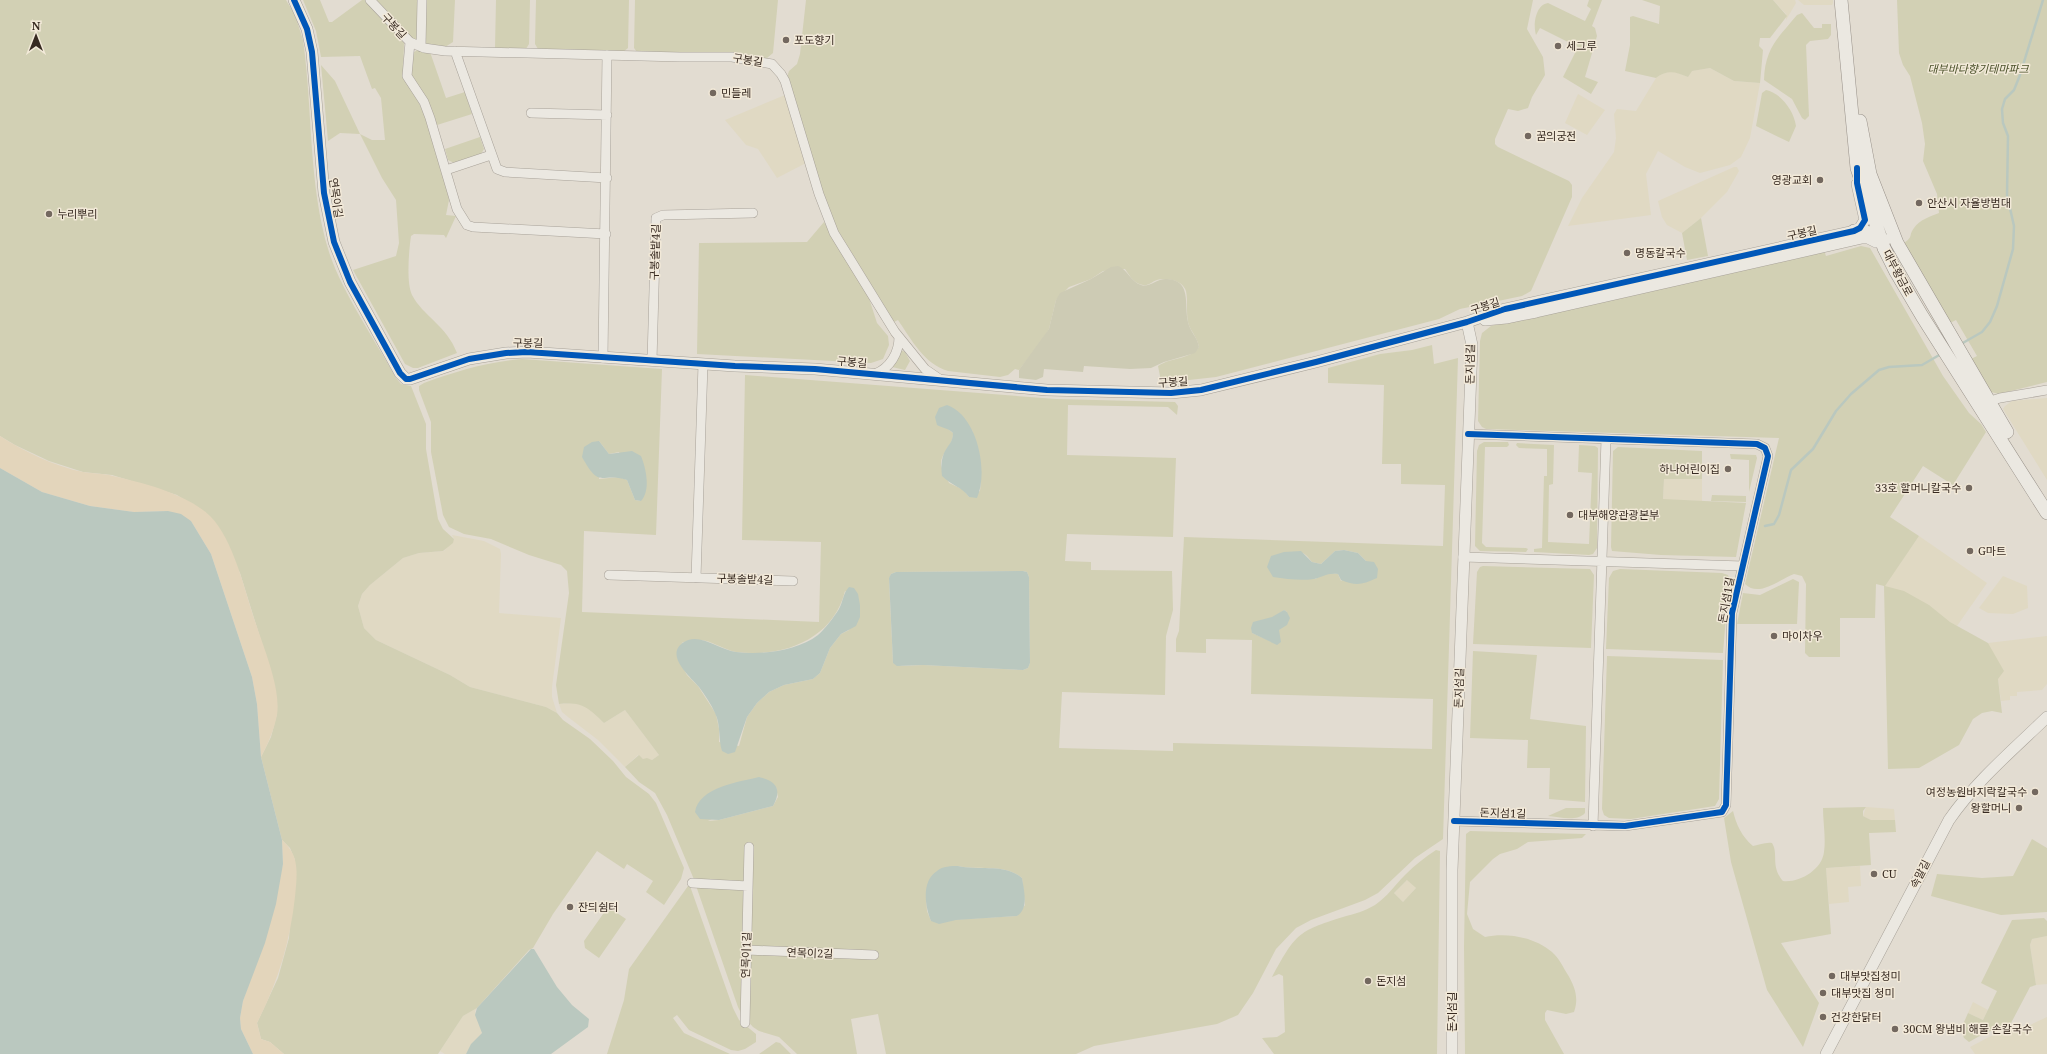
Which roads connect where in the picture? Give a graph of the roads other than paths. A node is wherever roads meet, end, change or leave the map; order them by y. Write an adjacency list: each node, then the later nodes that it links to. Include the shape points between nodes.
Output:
1 (294, 0): 29 (street, 연목이길, via 307,30 312,52 323,188 334,242 347,275 400,373 406,379)
2 (370, 0): 6 (street, 구봉길)
3 (422, 0): 7 (street, 구봉길)
4 (1841, 0): 13 (main road, 대부황금로)
5 (1849, 0): 16 (main road, 대부황금로, via 1863,142 1870,174)
6 (410, 42): 7 (street, 구봉길); 14 (street, via 407,76 424,102)
7 (421, 47): 8 (street, 구봉길)
8 (455, 51): 9 (street, 구봉길); 12 (street)
9 (607, 56): 11 (street); 23 (street, 구봉길, via 732,57 765,62 777,68 785,81 819,194 834,233)
10 (531, 114): 11 (street)
11 (607, 115): 15 (street)
12 (491, 155): 14 (street); 15 (street, via 497,169 505,172)
13 (1857, 168): 19 (street, via 1857,183 1865,220); 20 (main road, 대부황금로)
14 (446, 170): 18 (street, via 455,202 465,222 470,226)
15 (607, 178): 18 (street)
16 (1881, 203): 20 (main road, via 1882,217); 21 (main road, 대부황금로, via 1897,243)
17 (753, 213): 25 (street, 구봉솔밭4길, via 663,215 656,218)
18 (606, 234): 24 (street)
19 (1854, 236): 20 (main road); 20 (street, 구봉길, via 1873,240); 22 (street, 구봉길, via 1506,318)
20 (1877, 236): 21 (main road, via 1892,250 1912,284); 27 (main road, 대부황금로, via 1934,333)
21 (1925, 292): 27 (main road, 대부황금로, via 1946,326)
22 (1467, 322): 30 (street, 구봉길, via 1302,366 1184,392 1047,390); 33 (street, 돈지섬길, via 1472,344)
23 (899, 337): 28 (street, 구봉길, via 898,350 892,361 885,369); 30 (street, 구봉길, via 925,369)
24 (604, 358): 25 (street, 구봉길); 29 (street, 구봉길, via 527,352 506,353 469,359)
25 (652, 361): 26 (street, 구봉길)
26 (703, 364): 28 (street, 구봉길); 41 (street)
27 (1961, 365): 32 (main road, 대부황금로)
28 (875, 374): 30 (street, 구봉길)
29 (411, 379)
30 (942, 381)
31 (2047, 390): 32 (street)
32 (1984, 403): 35 (main road, 대부황금로); 36 (main road, 대부황금로)
33 (1468, 434): 34 (street, 돈지섬1길); 37 (street, 돈지섬길)
34 (1606, 439): 38 (street); 39 (street, 돈지섬1길, via 1756,444 1765,448 1768,463)
35 (2047, 497)
36 (2047, 513)
37 (1463, 557): 38 (street, 돈지섬1길); 44 (street, 돈지섬길)
38 (1602, 561): 39 (street, 돈지섬1길); 45 (street)
39 (1743, 566): 45 (street, 돈지섬1길, via 1732,613 1724,809 1720,813 1640,825)
40 (609, 575): 41 (street, 구봉솔밭4길)
41 (696, 578): 42 (street, 구봉솔밭4길)
42 (793, 581)
43 (2047, 717): 53 (street, 속말길, via 1970,792 1949,820)
44 (1454, 821): 45 (street, 돈지섬1길); 52 (street, 돈지섬길, via 1451,924)
45 (1593, 826)
46 (749, 847): 48 (street, 연목이1길)
47 (692, 883): 48 (street)
48 (748, 886): 49 (street, 연목이1길)
49 (746, 950): 50 (street, 연목이2길); 51 (street, 연목이1길)
50 (874, 955)
51 (745, 1023)
52 (1452, 1054)
53 (1826, 1054)

